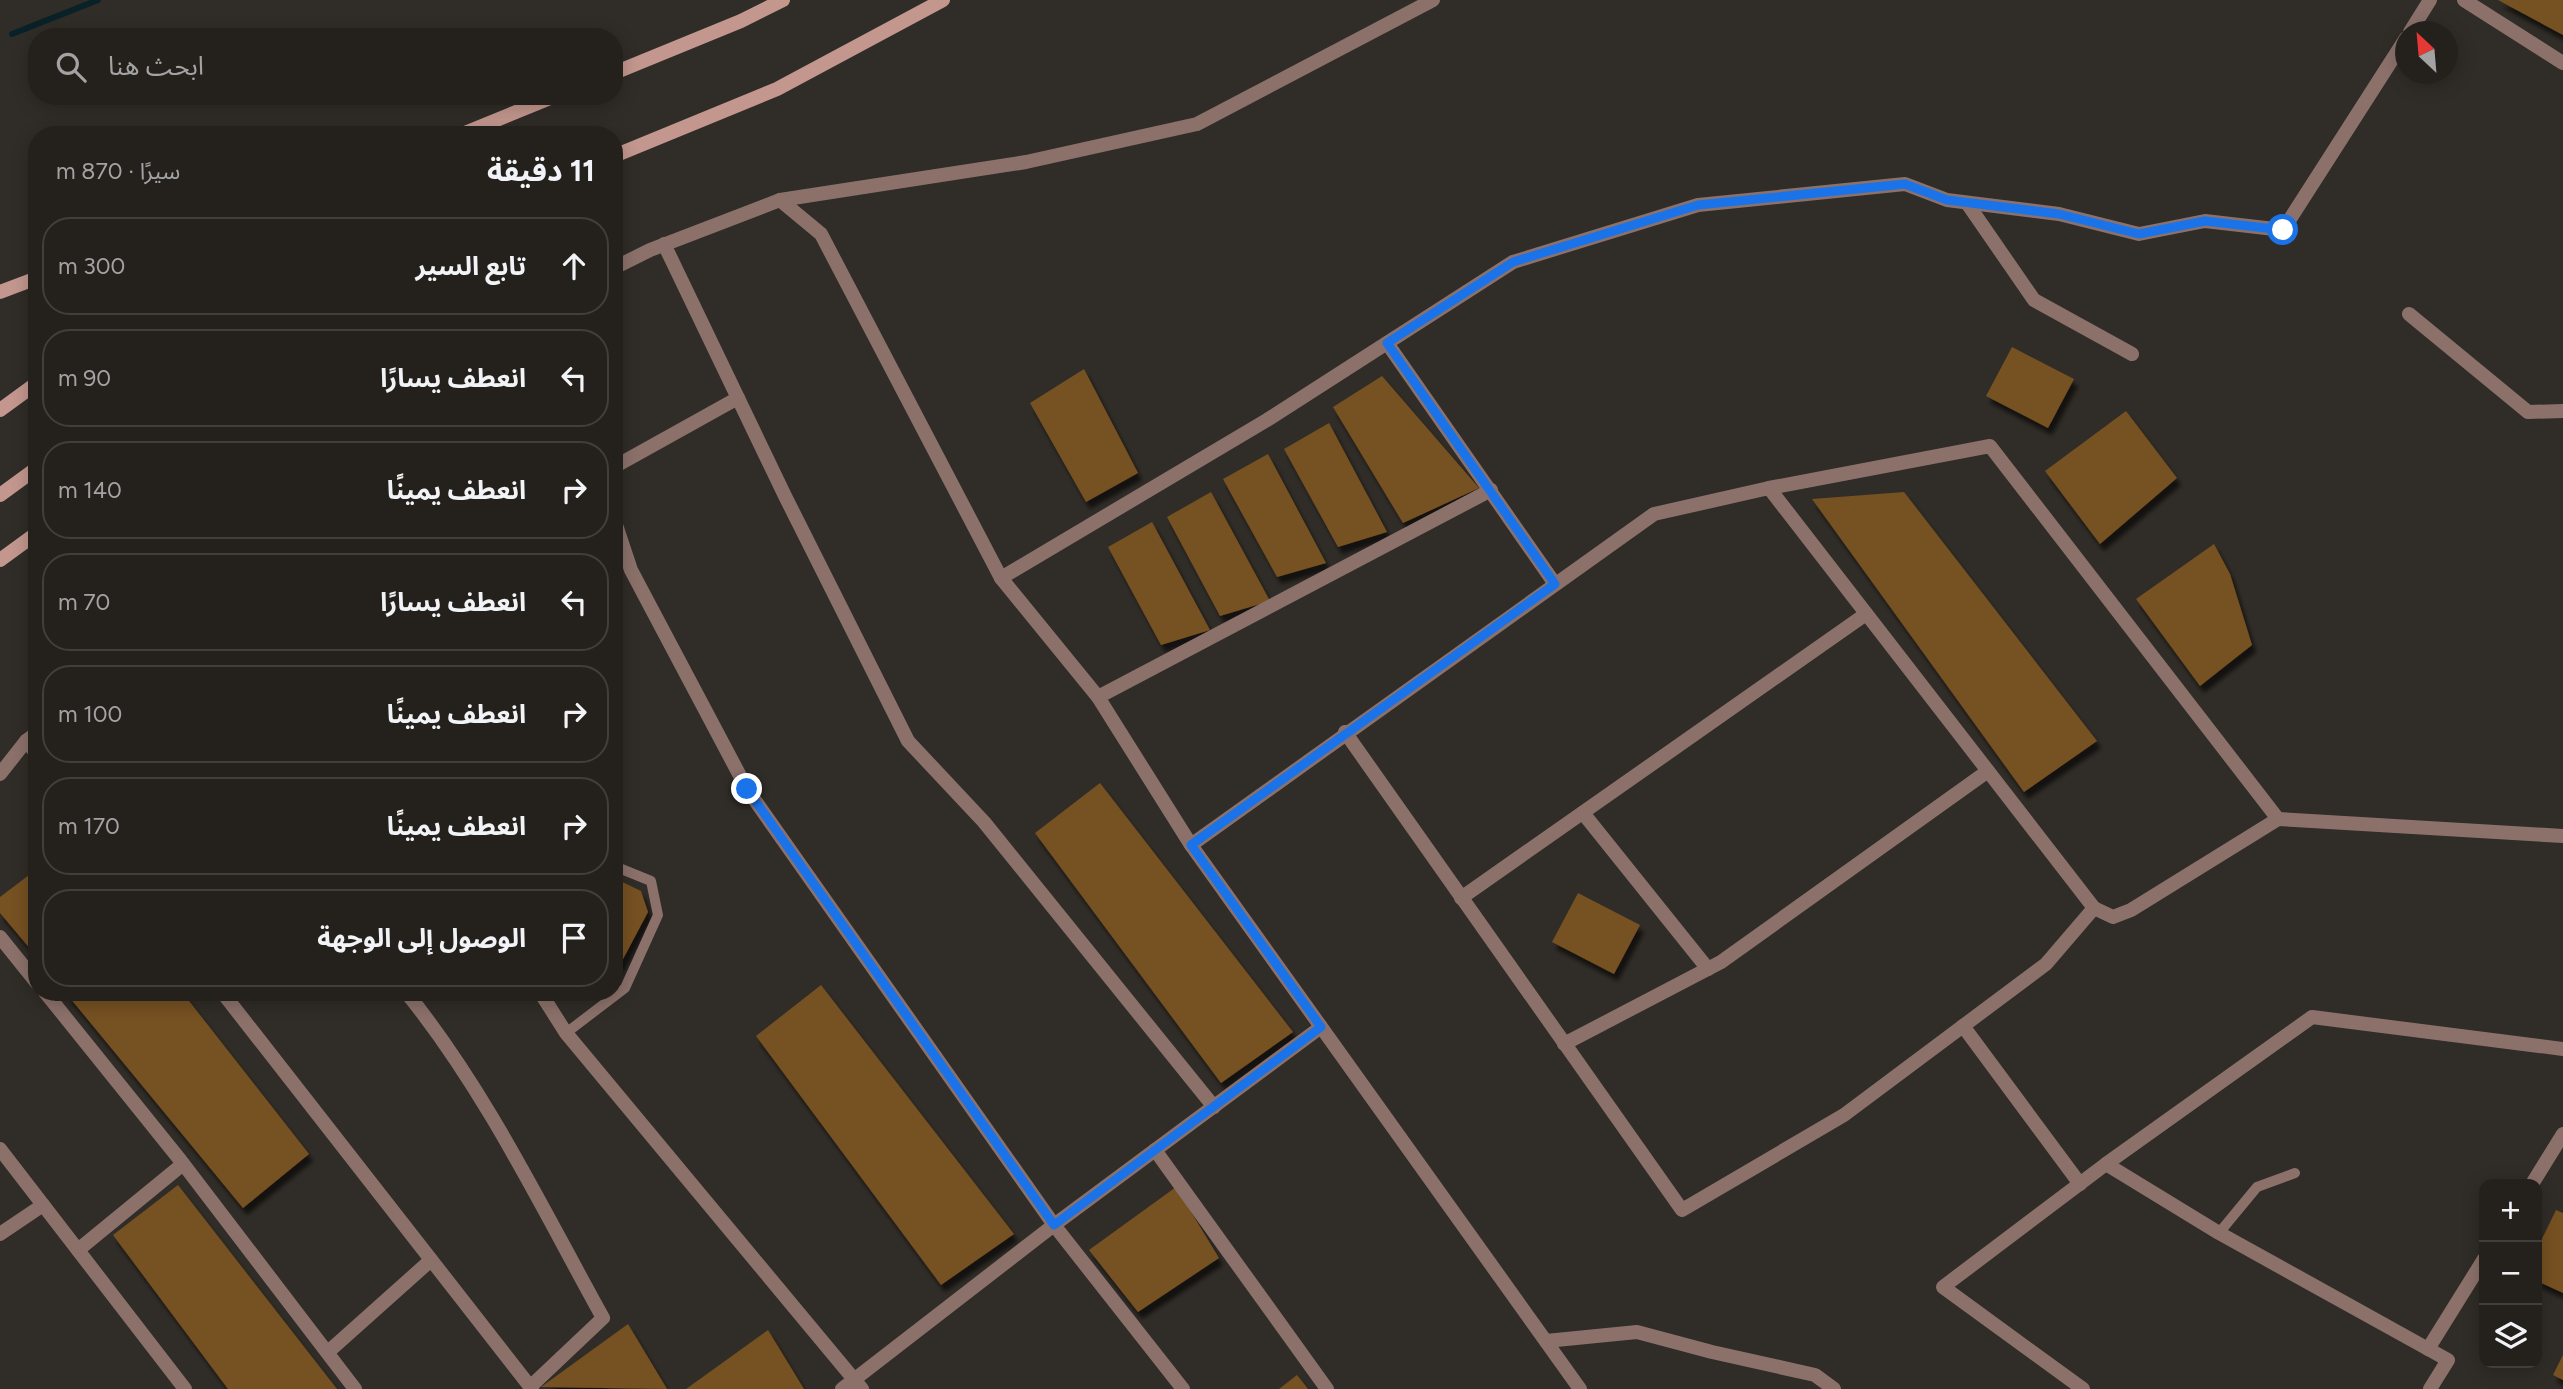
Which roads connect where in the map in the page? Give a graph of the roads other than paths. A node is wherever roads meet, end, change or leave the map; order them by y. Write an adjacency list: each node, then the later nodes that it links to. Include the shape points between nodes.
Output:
1 (783, 0): 9 (main road)
2 (943, 0): 12 (main road, via 777,89)
3 (1433, 0): 13 (street, via 1197,124 1026,162)
4 (2430, 0): 6 (street)
5 (2464, 0): 8 (street)
6 (2417, 21)
7 (2395, 55): 14 (street, via 2283,230 2205,221 2139,234 2059,214)
8 (2563, 63)
9 (623, 68)
10 (533, 105): 11 (main road)
11 (482, 126)
12 (623, 152)
13 (780, 200): 15 (street); 34 (street, via 821,234)
14 (1967, 202): 20 (street, via 1947,200 1905,184 1698,205 1513,262); 21 (street, via 2035,300)
15 (664, 244): 16 (street); 23 (street)
16 (623, 264)
17 (28, 281): 18 (main road)
18 (0, 292)
19 (2409, 313): 25 (street, via 2528,412)
20 (1387, 343): 29 (street); 34 (street)
21 (2132, 354)
22 (28, 390): 24 (main road)
23 (738, 398): 26 (street); 63 (street, via 908,741 984,822)
24 (0, 410)
25 (2563, 411)
26 (623, 462)
27 (28, 475): 30 (main road)
28 (1769, 488): 35 (street, via 1654,514); 36 (street); 43 (street, via 1990,446)
29 (1491, 490): 35 (street); 37 (street)
30 (0, 495)
31 (28, 540): 33 (main road)
32 (623, 546): 73 (street, via 631,570 747,789)
33 (0, 560)
34 (1001, 578): 37 (street)
35 (1555, 584): 38 (street)
36 (1866, 614): 40 (street); 42 (street)
37 (1098, 698): 45 (street)
38 (1345, 732): 45 (street); 47 (street)
39 (28, 741): 41 (street)
40 (1988, 771): 48 (street); 50 (street)
41 (0, 774)
42 (1583, 813): 47 (street); 50 (street)
43 (2278, 819): 44 (street); 48 (street, via 2131,910 2113,917)
44 (2563, 836)
45 (1191, 845): 59 (street)
46 (623, 870): 52 (lane, via 651,881 658,915)
47 (1461, 898): 61 (street)
48 (2094, 908): 58 (street, via 2046,964)
49 (0, 937): 51 (street)
50 (1708, 969): 61 (street)
51 (28, 972)
52 (623, 990)
53 (52, 1001): 67 (street)
54 (229, 1001): 77 (street)
55 (413, 1001): 83 (street, via 437,1030 502,1134 603,1318)
56 (546, 1001): 60 (street)
57 (608, 1001): 60 (lane)
58 (1963, 1026): 61 (street, via 1844,1115 1682,1210); 71 (street)
59 (1321, 1027): 63 (street); 79 (street)
60 (566, 1033): 82 (street)
61 (1564, 1044)
62 (2563, 1049): 68 (street, via 2312,1017)
63 (1213, 1107): 66 (street)
64 (2563, 1134): 70 (street)
65 (0, 1149): 72 (street)
66 (1155, 1150): 73 (street); 88 (street)
67 (183, 1164): 76 (street); 81 (street)
68 (2106, 1164): 71 (street); 74 (street)
69 (2295, 1173): 74 (lane, via 2257,1187)
70 (2535, 1179)
71 (2080, 1184): 91 (street, via 1942,1287)
72 (43, 1205): 75 (street); 76 (street)
73 (1054, 1225): 82 (street); 87 (street)
74 (2219, 1233): 80 (street)
75 (0, 1234)
76 (78, 1250): 84 (street)
77 (431, 1260): 81 (street); 83 (street)
78 (2479, 1267): 80 (street)
79 (1546, 1341): 89 (street); 90 (street, via 1637,1332 1815,1375)
80 (2428, 1349): 92 (street, via 2448,1360)
81 (328, 1352): 85 (street)
82 (858, 1384): 86 (street)
83 (531, 1388)
84 (185, 1389)
85 (355, 1389)
86 (842, 1389)
87 (1183, 1389)
88 (1327, 1389)
89 (1580, 1389)
90 (1833, 1389)
91 (2083, 1389)
92 (2430, 1389)

